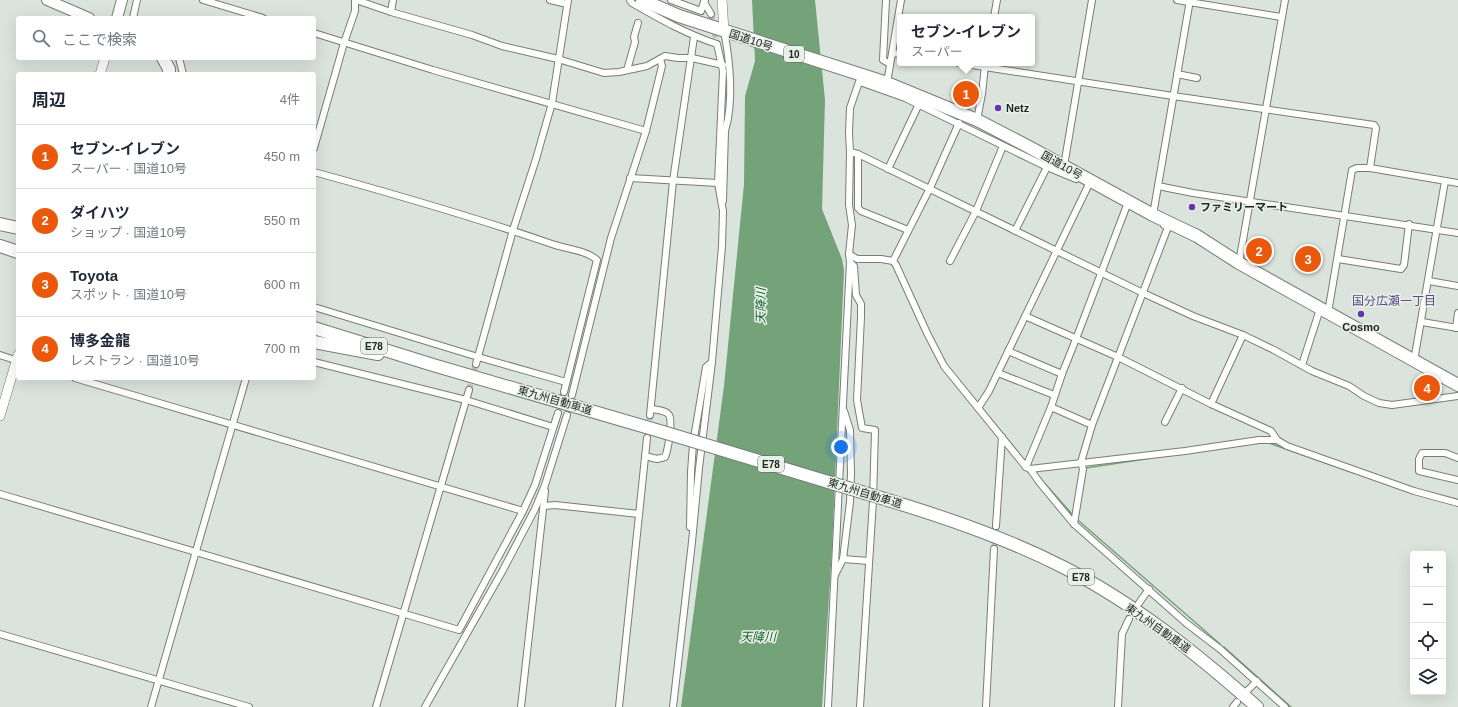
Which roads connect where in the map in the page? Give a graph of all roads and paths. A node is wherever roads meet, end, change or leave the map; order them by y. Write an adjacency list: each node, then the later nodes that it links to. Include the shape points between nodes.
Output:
1 (47, 0): 25 (main road)
2 (122, 0): 26 (main road)
3 (137, 0): 27 (street)
4 (203, 0): 28 (street)
5 (356, 0): 21 (street); 35 (street)
6 (393, 0): 21 (street)
7 (550, 0): 20 (street)
8 (630, 0): 34 (street, via 661,20)
9 (642, 0): 32 (highway, 国道10号 / 10)
10 (671, 0): 18 (street, via 701,11)
11 (722, 0): 32 (street)
12 (886, 0): 45 (street, via 883,60)
13 (901, 0): 23 (street)
14 (997, 0): 24 (street)
15 (1092, 0): 58 (street)
16 (1177, 0): 19 (street)
17 (1285, 0): 29 (street)
18 (705, 1): 22 (street)
19 (1190, 1): 29 (street); 55 (street)
20 (567, 2): 40 (street)
21 (391, 12): 40 (street, via 502,46)
22 (711, 14)
23 (899, 14)
24 (995, 14)
25 (83, 16)
26 (118, 16)
27 (133, 16)
28 (256, 16)
29 (1281, 17): 64 (street)
30 (638, 23): 49 (street)
31 (897, 24): 36 (street)
32 (724, 31): 54 (street); 56 (highway, 国道10号 / 10)
33 (316, 35): 35 (street)
34 (694, 36): 39 (street); 46 (street, via 717,44)
35 (344, 43): 62 (street); 68 (street)
36 (892, 53): 37 (street); 45 (street)
37 (897, 54)
38 (660, 58): 39 (street); 49 (street, via 647,66); 67 (street, via 662,66)
39 (692, 58): 46 (street); 79 (street)
40 (558, 59): 49 (street, via 604,73); 62 (street)
41 (104, 60): 50 (street)
42 (164, 60): 51 (highway)
43 (170, 60): 52 (highway)
44 (180, 60): 53 (street)
45 (890, 64): 59 (street)
46 (723, 65): 60 (street)
47 (985, 66): 65 (street)
48 (990, 66): 58 (street)
49 (628, 70)
50 (101, 72)
51 (169, 72)
52 (174, 72)
53 (182, 72)
54 (730, 72): 60 (street); 88 (street, via 728,122 725,131)
55 (1177, 74): 57 (street); 61 (street)
56 (858, 76): 59 (highway, 国道10号 / 10); 63 (street); 71 (street, via 850,108)
57 (1197, 78)
58 (1078, 82): 61 (street); 73 (street)
59 (887, 83): 65 (highway, 国道10号 / 10)
60 (722, 87): 81 (street)
61 (1173, 96): 64 (street); 84 (street)
62 (552, 103): 67 (street); 96 (street)
63 (918, 104): 66 (street); 76 (street)
64 (1266, 109): 75 (street, via 1374,125 1376,128); 86 (street)
65 (977, 120): 70 (highway, 国道10号 / 10)
66 (959, 124): 69 (street); 85 (street)
67 (646, 131): 78 (street)
68 (316, 141)
69 (1003, 146): 70 (street); 74 (street); 89 (street)
70 (1028, 149): 73 (highway, 国道10号 / 10); 74 (street)
71 (850, 152): 72 (street); 105 (street, via 849,205 852,225)
72 (858, 154): 76 (street); 97 (street, via 858,208)
73 (1064, 166): 90 (highway, 国道10号 / 10)
74 (1047, 167): 83 (street); 98 (street)
75 (1370, 168): 80 (street); 91 (street, via 1352,170)
76 (888, 169): 85 (street)
77 (316, 173): 96 (street)
78 (630, 178): 79 (street); 139 (street, via 611,238 572,394 564,391)
79 (673, 181): 81 (street); 161 (street, via 651,412 665,412 671,420 667,452 664,457 657,459)
80 (1445, 181): 82 (street); 95 (street)
81 (718, 183): 88 (street)
82 (1458, 183)
83 (1089, 184): 87 (street); 104 (street)
84 (1158, 186): 86 (street); 90 (street)
85 (930, 188): 89 (street); 97 (street)
86 (1250, 201): 91 (street); 110 (street)
87 (1127, 205): 111 (street); 114 (street, via 1168,227)
88 (723, 211): 194 (street, via 712,362)
89 (976, 211): 98 (street); 108 (street)
90 (1153, 215): 110 (highway, 国道10号 / 10, via 1197,236)
91 (1344, 215): 93 (street); 106 (street)
92 (0, 224): 94 (highway)
93 (1409, 224): 95 (street); 106 (street, via 1404,265 1401,269)
94 (16, 228)
95 (1438, 229): 99 (street); 112 (street)
96 (513, 230): 127 (street); 139 (street, via 598,260)
97 (908, 230): 107 (street)
98 (1015, 231): 104 (street)
99 (1458, 232)
100 (0, 238): 101 (highway)
101 (16, 242)
102 (0, 246): 103 (highway)
103 (16, 251)
104 (1057, 251): 111 (street); 118 (street)
105 (849, 254): 107 (street, via 857,259); 109 (street)
106 (1338, 260): 116 (street)
107 (893, 261): 150 (street, via 944,366)
108 (950, 261)
109 (850, 262): 148 (street); 178 (street, via 854,266 856,295 861,304 857,400 862,428 875,430)
110 (1239, 263): 116 (highway, 国道10号 / 10)
111 (1102, 272): 114 (street); 123 (street)
112 (1429, 281): 113 (street); 119 (street)
113 (1458, 286)
114 (1143, 293): 122 (street); 128 (street)
115 (316, 309): 127 (street)
116 (1324, 311): 130 (highway, 国道10号 / 10); 134 (street)
117 (1458, 313): 120 (street)
118 (1025, 316): 123 (street); 125 (street)
119 (1422, 322): 120 (street); 130 (street)
120 (1457, 328)
121 (317, 330): 140 (highway, 東九州自動車道 / E78)
122 (1243, 335): 134 (street); 147 (street)
123 (1076, 339): 128 (street); 136 (street)
124 (316, 342): 140 (highway, via 382,355)
125 (1008, 351): 135 (street); 136 (street)
126 (0, 355): 129 (street)
127 (478, 357): 133 (street); 139 (street)
128 (1118, 357): 142 (street); 155 (street)
129 (16, 359)
130 (1414, 361): 141 (highway, 国道10号 / 10)
131 (16, 362): 153 (street)
132 (316, 362): 146 (street)
133 (476, 364)
134 (1302, 365): 145 (street, via 1379,403 1392,405)
135 (998, 373): 144 (street); 150 (street)
136 (1062, 374): 144 (street)
137 (82, 380): 156 (street)
138 (245, 380): 156 (street)
139 (566, 382)
140 (496, 383): 199 (highway, 東九州自動車道 / E78, bridge, via 878,497 968,526 1026,550 1095,585 1156,625)
141 (1458, 385)
142 (1182, 388): 147 (street); 154 (street)
143 (469, 390): 146 (street)
144 (1054, 395): 149 (street)
145 (1458, 396)
146 (466, 400): 157 (street); 167 (street)
147 (1211, 404): 160 (street, via 1271,431)
148 (842, 406): 177 (street, via 850,430 851,473); 179 (street)
149 (1051, 407): 155 (street); 164 (street)
150 (978, 408): 158 (street)
151 (558, 413): 157 (street)
152 (567, 415): 166 (street)
153 (0, 416)
154 (1164, 422)
155 (1092, 425): 163 (street)
156 (233, 426): 167 (street); 176 (street)
157 (553, 427): 171 (street, via 535,485)
158 (1002, 437): 164 (street); 174 (street)
159 (648, 438): 161 (street)
160 (1277, 440): 163 (street, via 1259,440); 169 (street, via 1287,446 1400,486)
161 (645, 456): 172 (street)
162 (1458, 458): 165 (street, via 1445,453 1422,452 1419,458 1419,471)
163 (1081, 462): 164 (street); 173 (street, via 1083,469)
164 (1028, 468): 173 (street)
165 (1458, 480)
166 (545, 485): 170 (street); 191 (street, via 503,570)
167 (441, 487): 171 (street); 182 (street)
168 (0, 494): 176 (street)
169 (1458, 503)
170 (544, 506): 172 (street); 192 (street)
171 (523, 511): 182 (street, via 458,630)
172 (639, 514): 193 (street)
173 (1074, 524): 180 (street)
174 (996, 526)
175 (994, 549): 197 (street)
176 (196, 553): 182 (street); 185 (street)
177 (843, 558): 178 (street); 179 (street)
178 (869, 561): 196 (street)
179 (834, 578): 195 (street)
180 (1149, 589): 181 (street); 186 (street)
181 (1139, 604)
182 (403, 614): 190 (street)
183 (1129, 619): 198 (street, via 1122,634)
184 (0, 634): 185 (street)
185 (159, 680): 188 (street); 189 (street)
186 (1257, 681): 187 (street); 200 (street)
187 (1247, 691)
188 (151, 707)
189 (249, 707)
190 (376, 707)
191 (425, 707)
192 (521, 707)
193 (619, 707)
194 (673, 707)
195 (828, 707)
196 (860, 707)
197 (986, 707)
198 (1118, 707)
199 (1257, 707)
200 (1284, 707)

